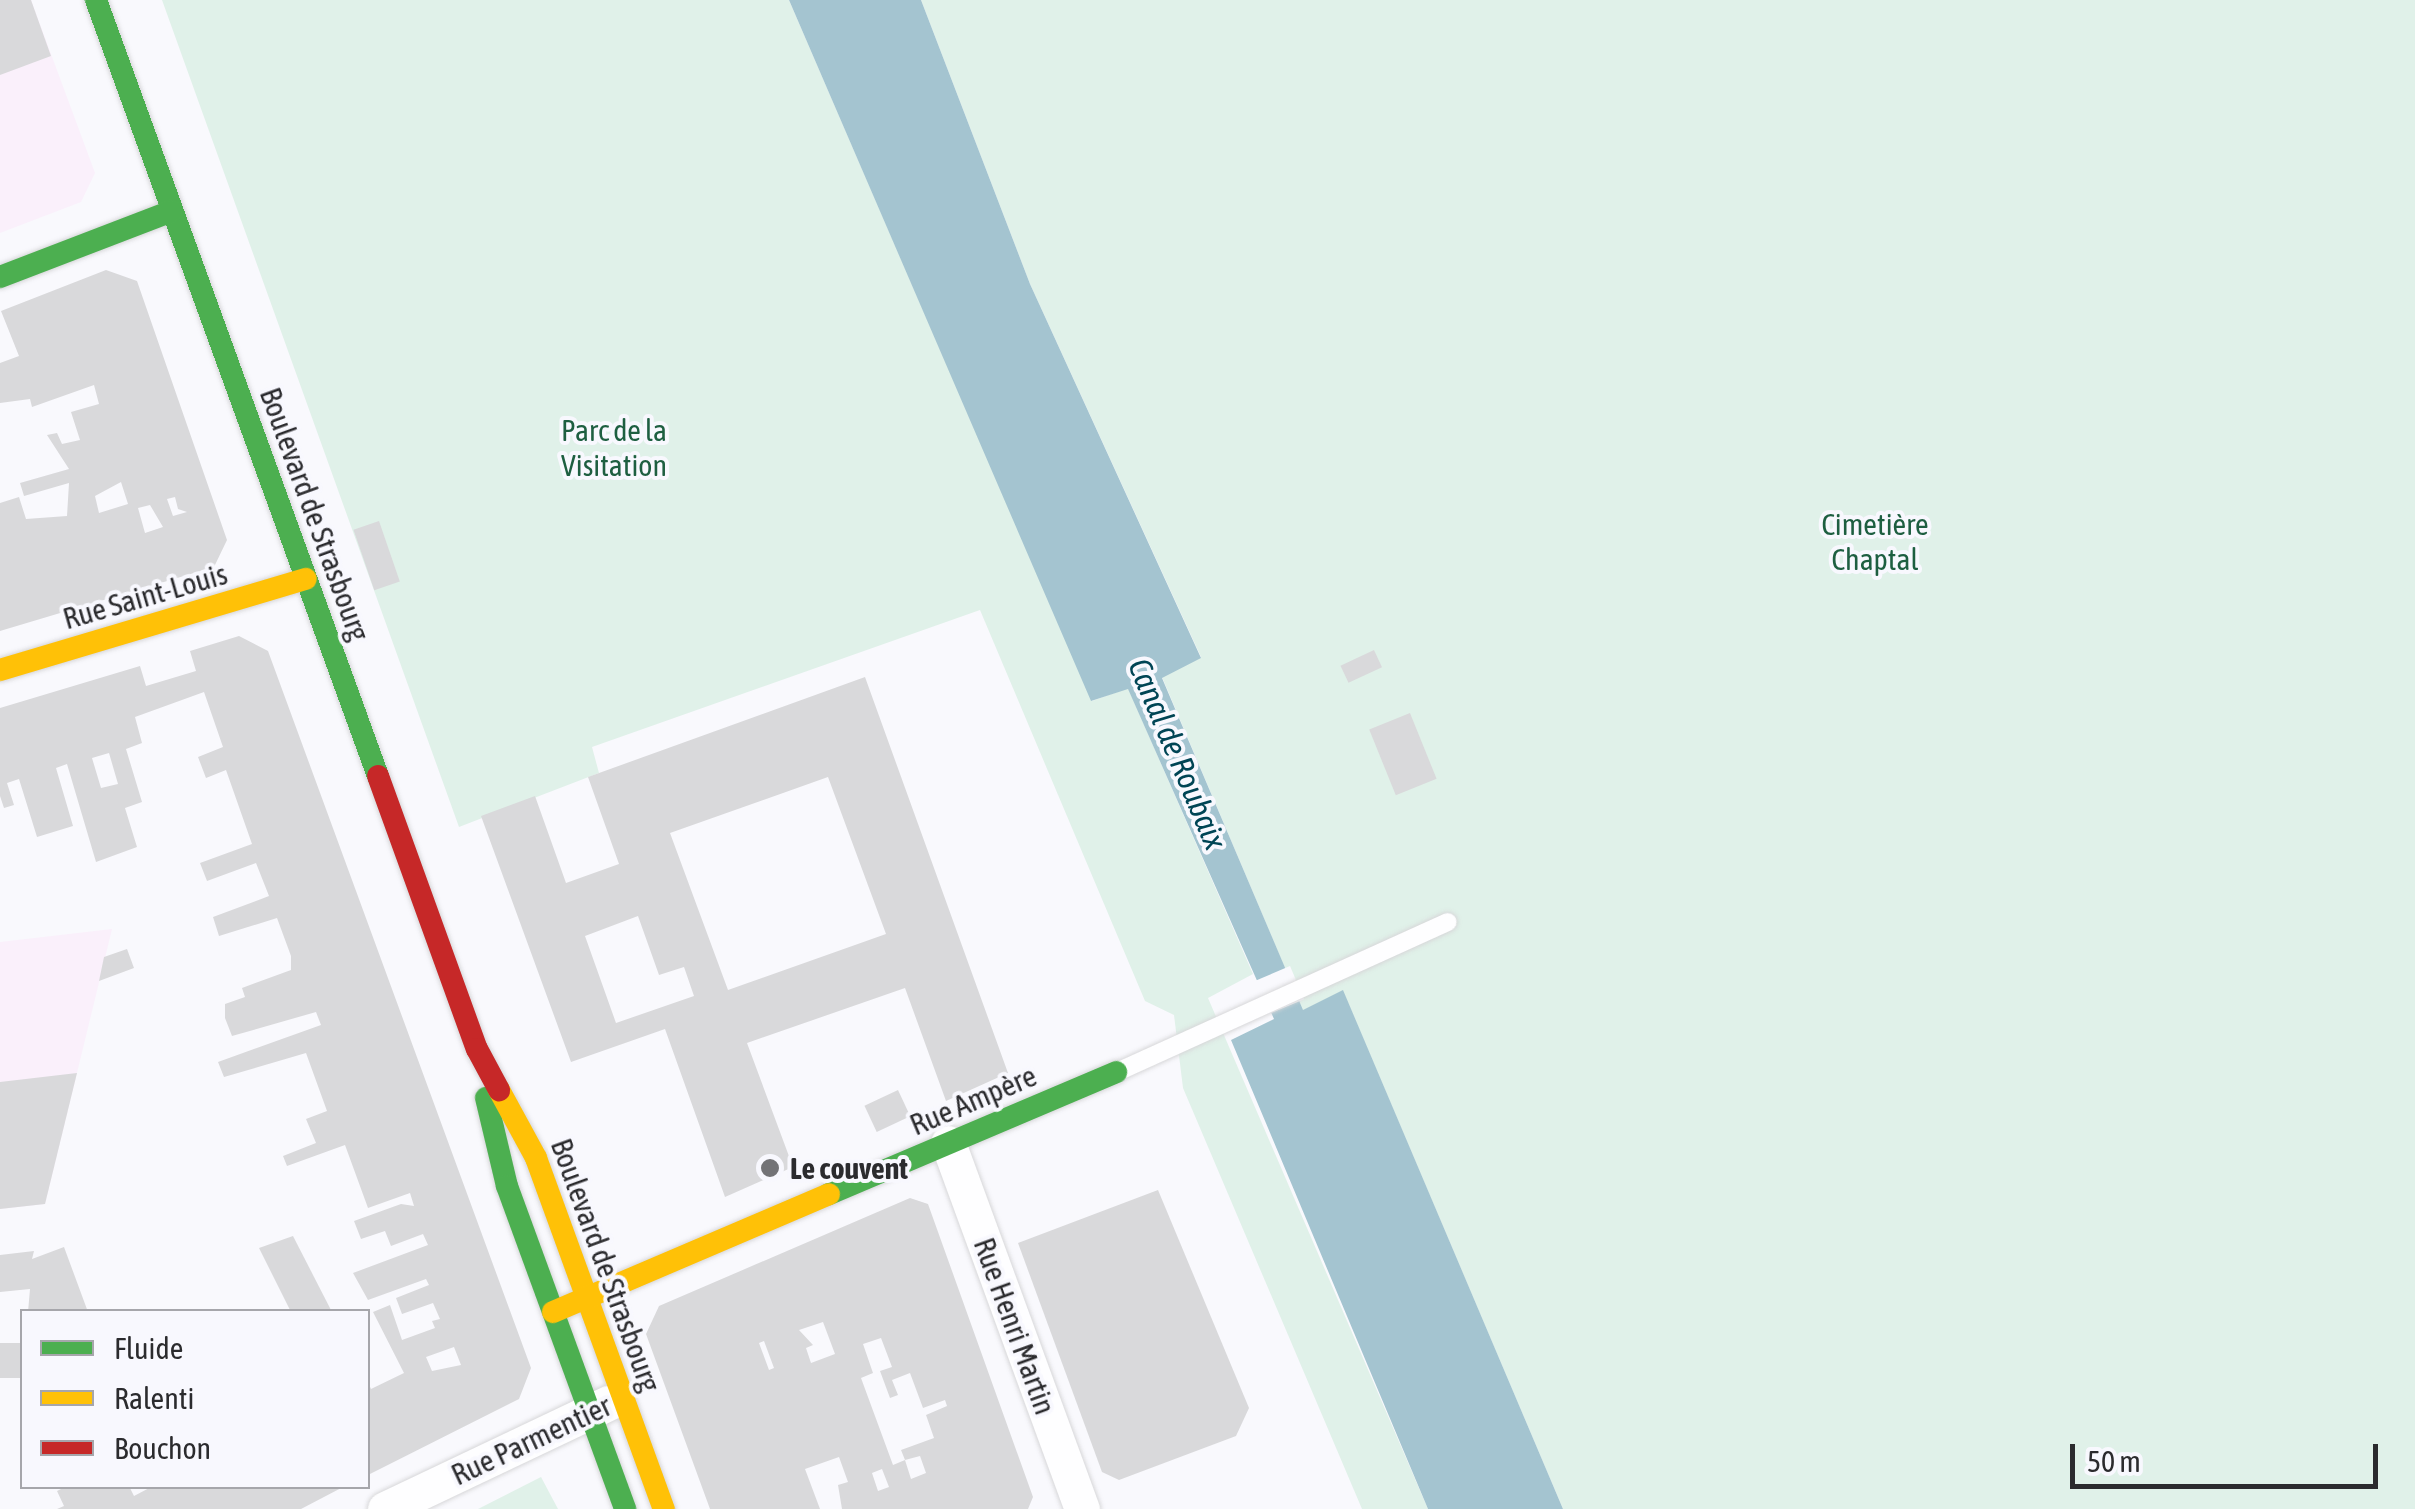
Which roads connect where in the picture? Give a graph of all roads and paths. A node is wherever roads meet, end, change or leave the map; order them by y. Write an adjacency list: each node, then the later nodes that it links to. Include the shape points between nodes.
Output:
1 (96, 0): 2 (main road, Boulevard de Strasbourg)
2 (172, 211): 3 (main road); 4 (main road, Boulevard de Strasbourg)
3 (0, 277)
4 (306, 578): 5 (main road, Rue Saint-Louis); 7 (main road, Boulevard de Strasbourg)
5 (0, 670)
6 (1448, 922): 8 (lane, Rue Ampère)
7 (477, 1049): 10 (main road, Boulevard de Strasbourg, via 529,1142); 11 (main road, Boulevard de Strasbourg, via 502,1170)
8 (1116, 1072): 9 (main road, Rue Ampère)
9 (948, 1142): 10 (main road, Rue Ampère); 17 (street, Rue Henri Martin)
10 (587, 1298): 11 (main road, Rue Ampère); 12 (main road, Boulevard de Strasbourg)
11 (553, 1312): 13 (main road, Boulevard de Strasbourg)
12 (623, 1398): 13 (street, Rue Parmentier); 16 (main road, Boulevard de Strasbourg)
13 (589, 1409): 14 (street, Rue Parmentier); 15 (main road, Boulevard de Strasbourg)
14 (386, 1509)
15 (625, 1509)
16 (664, 1509)
17 (1082, 1509)

